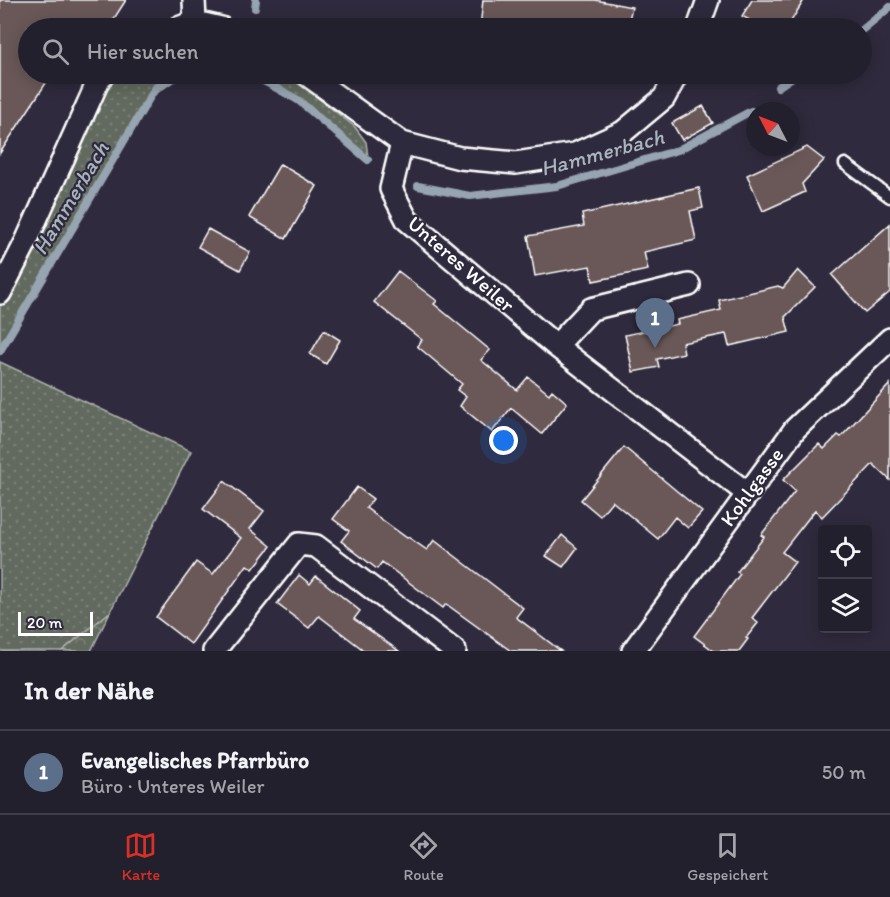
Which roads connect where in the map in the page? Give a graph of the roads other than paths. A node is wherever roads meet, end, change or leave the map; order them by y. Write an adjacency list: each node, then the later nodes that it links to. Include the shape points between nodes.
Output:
1 (194, 0): 3 (street)
2 (708, 0): 4 (street)
3 (189, 18)
4 (702, 18)
5 (97, 84): 12 (street)
6 (320, 84): 8 (street)
7 (672, 84): 8 (street, via 664,98 623,132 576,153 516,163 460,158)
8 (402, 142): 14 (street, Unteres Weiler, via 391,189 406,220)
9 (845, 164): 10 (lane)
10 (890, 197)
11 (689, 285): 14 (street, via 591,309)
12 (0, 293)
13 (890, 339): 15 (street, Kohlgasse, via 795,429)
14 (556, 346): 15 (street, Unteres Weiler)
15 (748, 494): 18 (street, Kohlgasse)
16 (214, 651): 17 (street, via 299,544 316,546)
17 (455, 651)
18 (633, 651)

